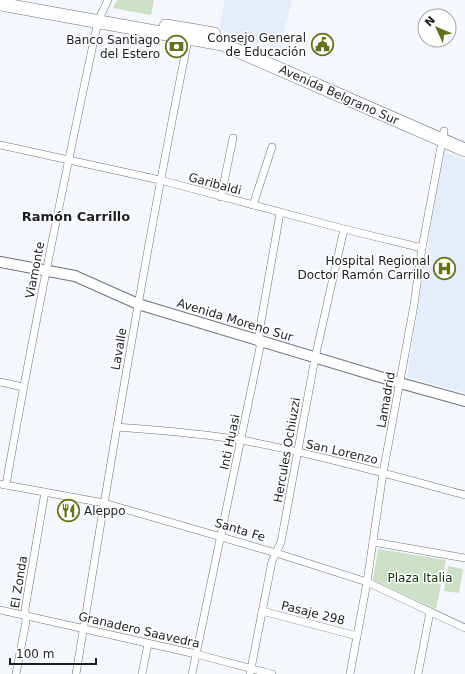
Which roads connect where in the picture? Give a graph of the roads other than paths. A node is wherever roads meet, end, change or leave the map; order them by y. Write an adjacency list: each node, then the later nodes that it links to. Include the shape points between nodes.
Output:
1 (27, 0): 4 (highway, Avenida Belgrano Sur)
2 (108, 0): 4 (street, Viamonte)
3 (0, 4): 4 (highway, Avenida Belgrano Sur)
4 (100, 18): 5 (highway, Avenida Belgrano Sur); 12 (street, Viamonte)
5 (190, 34): 6 (highway, Avenida Belgrano Sur, via 216,34 229,39); 13 (street, Lavalle)
6 (443, 136): 8 (highway, Avenida Belgrano Sur); 11 (highway, Avenida Belgrano Sur); 18 (street, Lamadrid)
7 (233, 138): 14 (street)
8 (465, 140)
9 (0, 145): 12 (street, Garibaldi)
10 (272, 147): 15 (street)
11 (465, 150)
12 (68, 161): 13 (street, Garibaldi); 20 (street, Viamonte)
13 (160, 180): 14 (street, Garibaldi); 21 (street, Lavalle)
14 (221, 197): 15 (street, Garibaldi)
15 (253, 205): 16 (street, Garibaldi)
16 (280, 212): 17 (street, Garibaldi); 22 (street, Inti Huasi, via 259,333)
17 (344, 229): 18 (street, Garibaldi); 23 (street, Hercules Ochiuzzi)
18 (422, 248): 25 (street, Lamadrid)
19 (0, 262): 20 (street, Avenida Moreno Sur)
20 (47, 270): 21 (street, Avenida Moreno Sur, via 82,278); 26 (street, Viamonte)
21 (138, 304): 22 (street, Avenida Moreno Sur); 28 (street, Lavalle)
22 (260, 341): 23 (street, Avenida Moreno Sur); 29 (street, Inti Huasi)
23 (315, 358): 25 (street, Avenida Moreno Sur); 30 (street, Hercules Ochiuzzi)
24 (0, 382): 26 (street)
25 (400, 383): 27 (street, Avenida Moreno Sur); 31 (street, Lamadrid)
26 (23, 386): 32 (street, Viamonte)
27 (465, 401)
28 (117, 427): 29 (street, San Lorenzo, via 153,429); 35 (street, Lavalle)
29 (241, 441): 30 (street, San Lorenzo); 36 (street, Inti Huasi)
30 (298, 453): 31 (street, San Lorenzo); 38 (street, Hercules Ochiuzzi, via 281,542)
31 (383, 473): 34 (street, San Lorenzo); 37 (street, Lamadrid)
32 (3, 484): 33 (street, Santa Fe)
33 (45, 492): 35 (street, Santa Fe); 44 (street, El Zonda)
34 (465, 495)
35 (104, 503): 36 (street, Santa Fe); 46 (street, Lavalle)
36 (221, 536): 38 (street, Santa Fe); 49 (street, Inti Huasi)
37 (373, 542): 39 (street); 40 (street, Lamadrid)
38 (276, 553): 40 (street, Santa Fe); 42 (street, Hercules Ochiuzzi, via 272,561)
39 (465, 558)
40 (366, 582): 43 (street, Santa Fe); 47 (street, Lamadrid)
41 (0, 610): 44 (street, Granadero Saavedra)
42 (262, 612): 47 (street, Pasaje 298); 50 (street, Hercules Ochiuzzi)
43 (430, 612): 45 (street, Santa Fe); 57 (street)
44 (25, 615): 46 (street, Granadero Saavedra); 51 (street, El Zonda)
45 (465, 628)
46 (84, 629): 48 (street, Granadero Saavedra); 52 (street, Lavalle)
47 (357, 636): 56 (street, Lamadrid)
48 (148, 644): 49 (street, Granadero Saavedra); 53 (street)
49 (196, 654): 50 (street, Granadero Saavedra); 54 (street, Inti Huasi)
50 (250, 671): 55 (street, Granadero Saavedra)
51 (16, 674)
52 (76, 674)
53 (142, 674)
54 (192, 674)
55 (272, 674)
56 (350, 674)
57 (418, 674)

